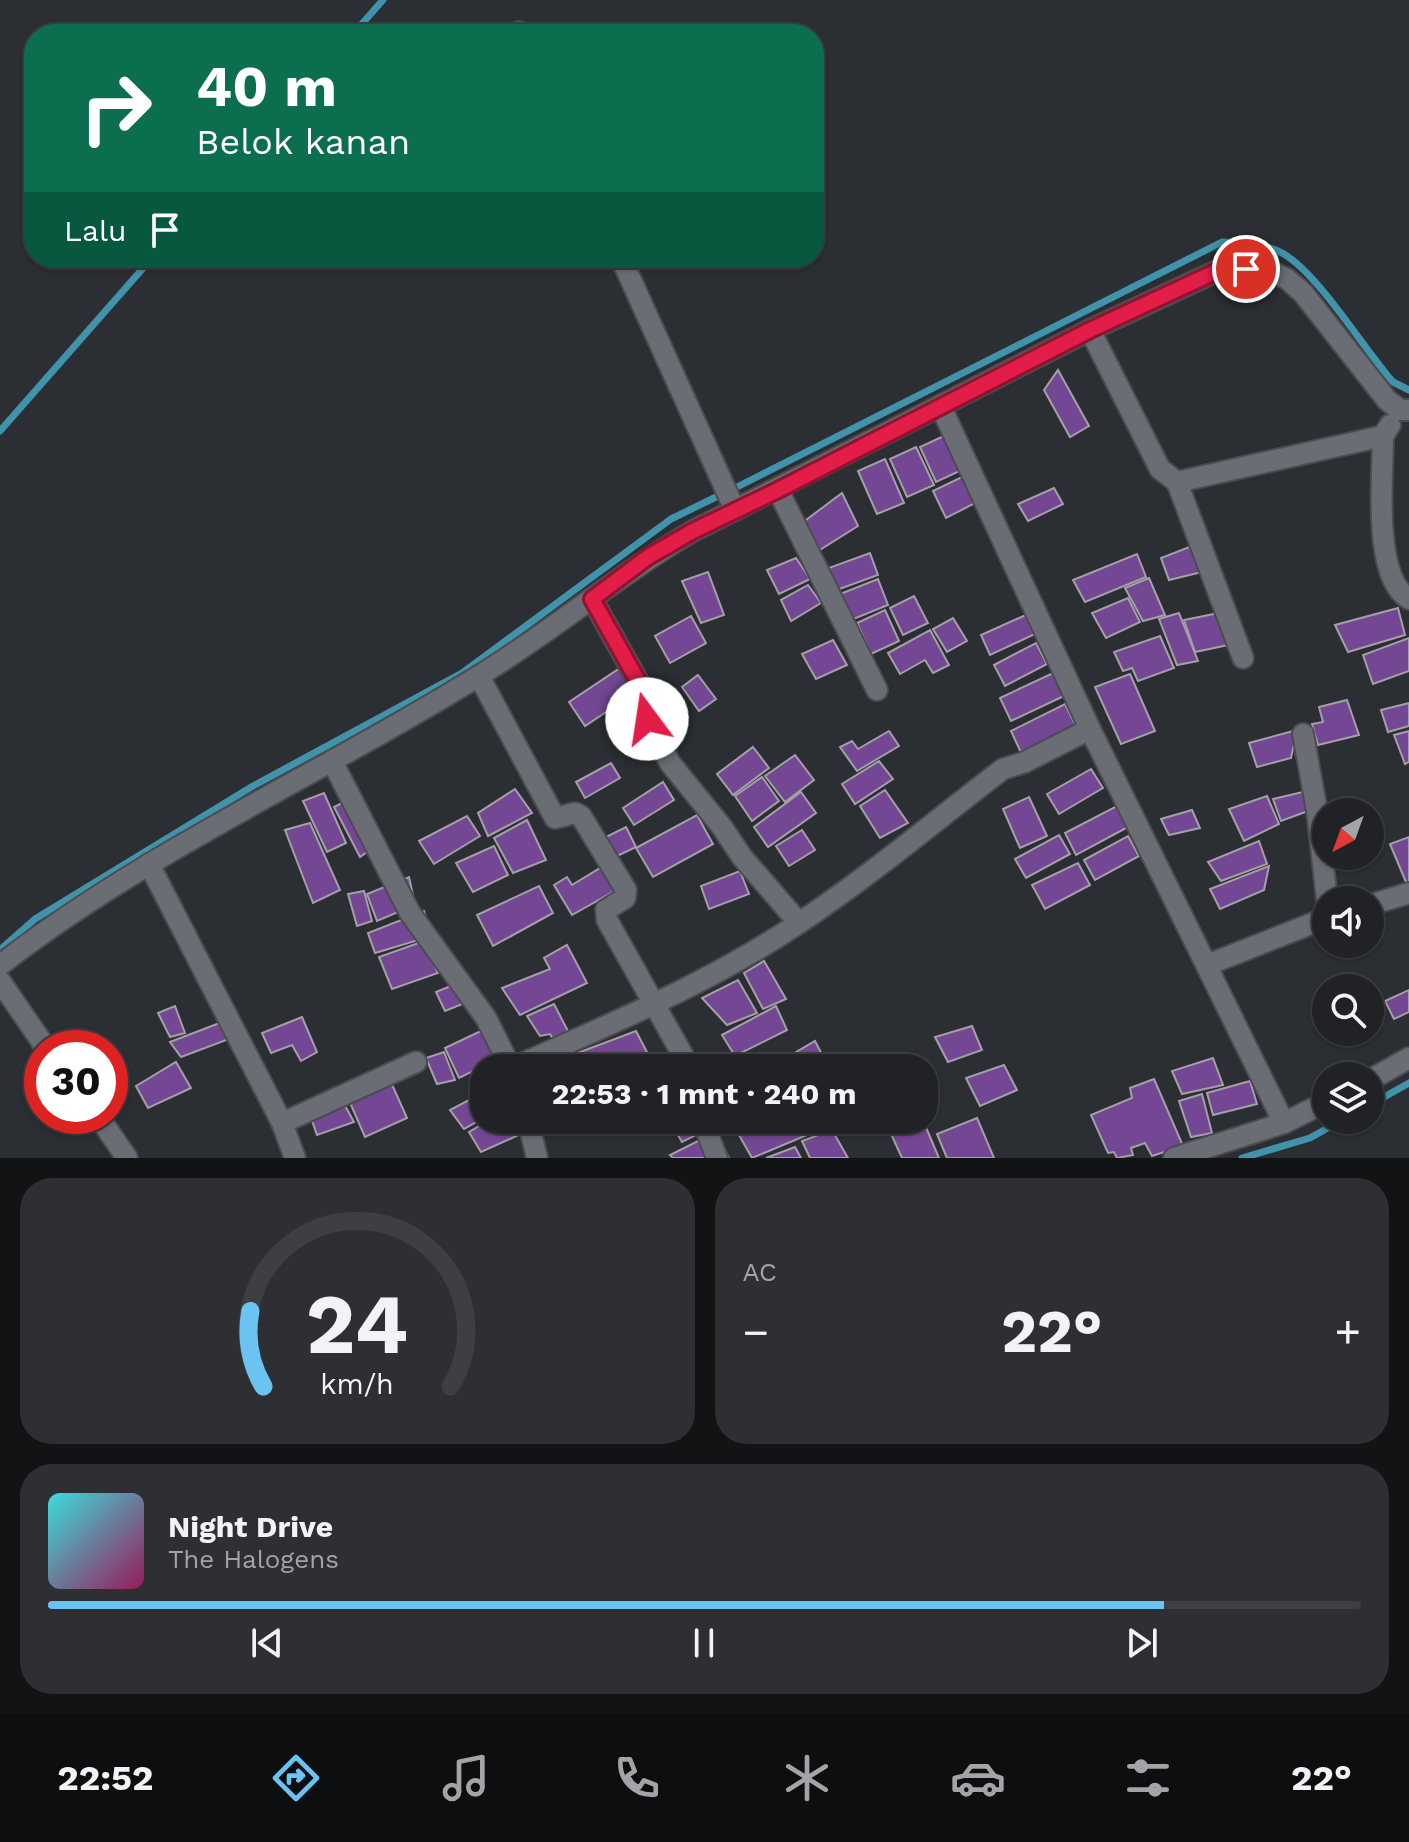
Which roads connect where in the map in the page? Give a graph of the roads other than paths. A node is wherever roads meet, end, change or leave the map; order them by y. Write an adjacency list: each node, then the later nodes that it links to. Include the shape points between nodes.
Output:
1 (626, 268): 8 (street)
2 (1090, 330): 3 (street); 4 (street, via 1215,272 1270,271 1303,293 1373,384); 6 (street, via 1160,469)
3 (941, 407): 7 (street); 14 (street)
4 (1404, 410): 5 (street)
5 (1383, 436): 6 (street); 10 (street, via 1383,547 1393,578)
6 (1177, 482): 11 (street)
7 (778, 490): 8 (street); 13 (street)
8 (735, 510): 9 (street, via 648,557)
9 (592, 599): 12 (street); 21 (street, via 639,683 647,719 670,763)
10 (1409, 599)
11 (1243, 658)
12 (479, 676): 16 (street); 26 (street, via 555,818 581,816 626,890 625,898 606,910 607,920)
13 (877, 690)
14 (1090, 729): 21 (street, via 1003,769); 24 (street)
15 (1303, 734): 18 (street)
16 (333, 763): 17 (street); 28 (street, via 410,913 486,1018)
17 (149, 864): 23 (street); 35 (street)
18 (1325, 886)
19 (1409, 893): 20 (street)
20 (1384, 901)
21 (799, 923): 26 (street)
22 (1312, 924): 24 (street)
23 (0, 965)
24 (1207, 965): 36 (street)
25 (0, 981): 27 (street)
26 (656, 1004): 29 (street); 30 (street)
27 (34, 1030)
28 (504, 1054)
29 (543, 1054)
30 (683, 1054)
31 (1409, 1058): 33 (street)
32 (416, 1062): 35 (street)
33 (1384, 1072)
34 (1312, 1109): 36 (street)
35 (282, 1123): 41 (street)
36 (1284, 1123): 44 (street)
37 (110, 1134): 40 (street)
38 (531, 1134): 42 (street)
39 (708, 1134): 43 (street)
40 (127, 1158)
41 (295, 1158)
42 (537, 1158)
43 (717, 1158)
44 (1174, 1158)

